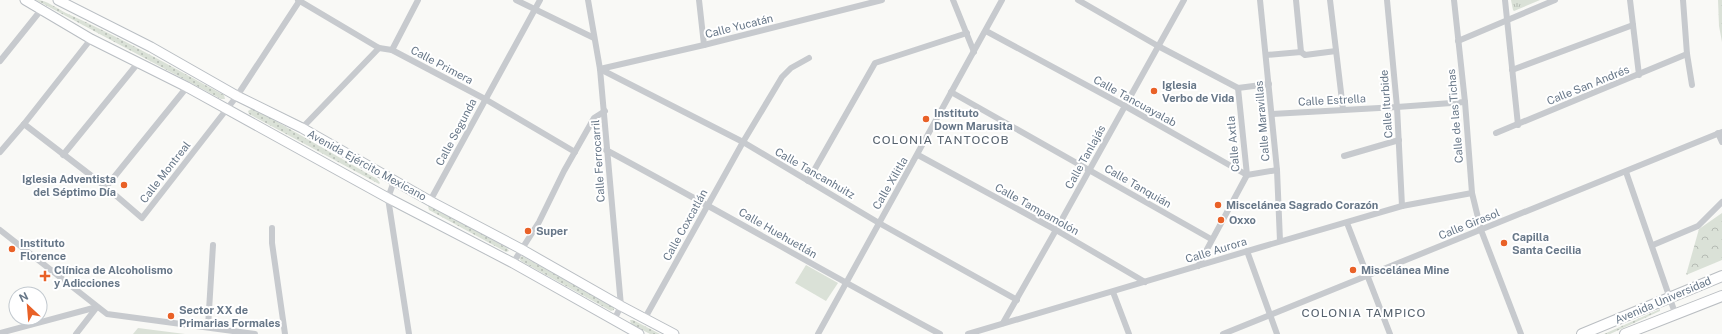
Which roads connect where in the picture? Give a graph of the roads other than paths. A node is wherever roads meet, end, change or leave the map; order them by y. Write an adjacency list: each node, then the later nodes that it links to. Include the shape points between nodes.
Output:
1 (25, 0): 23 (main road, Avenida Ejército Mexicano)
2 (58, 0): 52 (main road, Avenida Ejército Mexicano, via 151,47)
3 (299, 0): 34 (street, Calle Primera); 52 (street, Calle Montreal)
4 (418, 0): 35 (street)
5 (516, 0): 24 (street)
6 (540, 0): 24 (street, Calle Segunda)
7 (588, 0): 29 (street, Calle Ferrocarril)
8 (699, 0): 32 (street)
9 (882, 0): 32 (street, Calle Yucatán)
10 (953, 0): 28 (street)
11 (1002, 0): 27 (street, Calle Xilitla)
12 (1078, 0): 33 (street)
13 (1184, 0): 33 (street, Calle Tanlajás)
14 (1260, 0): 40 (street, Calle Maravillas)
15 (1296, 0): 38 (street)
16 (1330, 0): 36 (street)
17 (1387, 0): 56 (street, Calle Iturbide)
18 (1454, 0): 31 (street, Calle de las Tichas)
19 (1505, 0): 25 (street)
20 (1554, 0): 25 (street)
21 (1630, 0): 26 (street)
22 (1683, 0): 39 (street)
23 (41, 10): 30 (main road, Avenida Ejército Mexicano); 42 (street)
24 (534, 10): 29 (street); 53 (street, Calle Segunda)
25 (1506, 20): 31 (street); 45 (street)
26 (1633, 25): 45 (street); 46 (street)
27 (986, 31): 37 (street, Calle Xilitla); 55 (street, Calle Tancuayalab)
28 (967, 33): 37 (street); 80 (street, via 875,63)
29 (594, 38): 44 (street, Calle Ferrocarril)
30 (91, 39): 43 (main road, Avenida Ejército Mexicano); 61 (street)
31 (1458, 41): 54 (street, Calle de las Tichas)
32 (704, 45): 44 (street, Calle Yucatán)
33 (1158, 46): 50 (street); 55 (street, Calle Tanlajás)
34 (379, 48): 35 (street, Calle Primera); 63 (street)
35 (392, 50): 53 (street, Calle Primera)
36 (1336, 51): 38 (street, via 1305,55); 58 (street)
37 (974, 52): 51 (street, Calle Xilitla)
38 (1302, 52): 40 (street)
39 (1687, 54): 46 (street, Calle San Andrés); 48 (street)
40 (1266, 55): 47 (street, Calle Maravillas)
41 (809, 58): 67 (street, Calle Coxcatlán, via 791,68 782,77)
42 (0, 61)
43 (138, 63): 49 (main road, Avenida Ejército Mexicano); 72 (street)
44 (600, 69): 59 (street, Calle Ferrocarril); 67 (street, Calle Tancanhuitz)
45 (1512, 70): 62 (street)
46 (1639, 75): 62 (street, Calle San Andrés)
47 (1269, 84): 50 (street); 60 (street, Calle Maravillas)
48 (1692, 85)
49 (187, 87): 57 (main road, Avenida Ejército Mexicano); 81 (street)
50 (1238, 88): 78 (street, Calle Axtla)
51 (951, 92): 73 (street, Calle Xilitla); 75 (street, Calle Tanquián)
52 (237, 96): 57 (street, Calle Montreal); 63 (main road, Avenida Ejército Mexicano)
53 (485, 99): 71 (street, Calle Primera); 84 (street, Calle Segunda)
54 (1465, 102): 56 (street, Calle Estrella); 82 (street, Calle de las Tichas)
55 (1125, 106): 75 (street, Calle Tanlajás); 78 (street, Calle Tancuayalab)
56 (1397, 107): 58 (street, Calle Estrella); 66 (street, Calle Iturbide)
57 (227, 109): 81 (street, Calle Montreal, via 142,218); 83 (main road, Avenida Ejército Mexicano)
58 (1343, 109): 60 (street, Calle Estrella)
59 (604, 111): 69 (street, Calle Ferrocarril); 71 (street, via 594,118)
60 (1272, 114): 76 (street, Calle Maravillas)
61 (24, 124): 70 (street); 72 (street, Calle Montreal)
62 (1518, 125): 65 (street, Calle San Andrés)
63 (302, 128): 79 (main road, Avenida Ejército Mexicano)
64 (1720, 132): 68 (street); 77 (street, Calle Girasol)
65 (1496, 133)
66 (1399, 140): 74 (street); 87 (street, Calle Iturbide)
67 (743, 142): 80 (street, Calle Tancanhuitz); 86 (street, Calle Coxcatlán)
68 (1722, 142)
69 (606, 150): 86 (street, Calle Huehuetlán); 110 (street, Calle Ferrocarril)
70 (0, 152)
71 (575, 152): 98 (street, via 539,222)
72 (63, 155): 81 (street, Calle Montreal)
73 (918, 155): 88 (street, Calle Xilitla); 92 (street, Calle Tampamolón)
74 (1344, 156)
75 (1090, 170): 92 (street, Calle Tanlajás); 94 (street, Calle Tanquián)
76 (1277, 170): 78 (street); 95 (street, Calle Maravillas)
77 (1626, 172): 93 (street, Calle Girasol); 97 (street)
78 (1247, 175): 94 (street, Calle Axtla)
79 (394, 181): 83 (street); 84 (main road, Avenida Ejército Mexicano)
80 (808, 181): 88 (street, Calle Tancanhuitz)
81 (106, 187)
82 (1472, 193): 87 (street, Calle Aurora); 93 (street, Calle de las Tichas)
83 (388, 198): 100 (main road, Avenida Ejército Mexicano); 122 (street)
84 (430, 201): 98 (main road, Avenida Ejército Mexicano)
85 (1722, 202): 97 (street, via 1698,226)
86 (708, 205): 105 (street, Calle Huehuetlán); 114 (street, Calle Coxcatlán)
87 (1402, 206): 89 (street, Calle Aurora)
88 (879, 223): 105 (street, Calle Xilitla); 109 (street, Calle Tancanhuitz)
89 (1347, 223): 95 (street, Calle Aurora); 102 (street)
90 (272, 228): 121 (street)
91 (0, 230): 111 (street)
92 (1056, 230): 104 (street, Calle Tampamolón); 109 (street, Calle Tanlajás)
93 (1481, 230): 102 (street, Calle Girasol); 132 (street, Calle de las Tichas)
94 (1211, 239): 101 (street, Calle Axtla)
95 (1280, 241): 99 (street, Calle Aurora)
96 (213, 245): 117 (street)
97 (1653, 245): 108 (street)
98 (521, 249): 100 (street); 110 (main road, Avenida Ejército Mexicano)
99 (1247, 251): 101 (street, Calle Aurora); 113 (street)
100 (513, 263): 115 (main road, Avenida Ejército Mexicano)
101 (1198, 266): 104 (street, Calle Aurora)
102 (1368, 276): 113 (street, Calle Girasol); 131 (street)
103 (1722, 276): 108 (main road, Avenida Universidad)
104 (1145, 282): 106 (street, Calle Aurora)
105 (846, 283): 125 (street, Calle Xilitla); 126 (street, Calle Huehuetlán)
106 (1113, 292): 116 (street, Calle Aurora); 128 (street)
107 (1722, 296): 112 (main road, Avenida Universidad)
108 (1668, 298): 112 (street); 133 (main road, Avenida Universidad)
109 (1017, 300): 116 (street, Calle Tanlajás)
110 (621, 306): 114 (main road, Avenida Ejército Mexicano); 115 (street)
111 (97, 307): 117 (street, via 107,314); 118 (street); 119 (street)
112 (1675, 313): 134 (main road, Avenida Universidad)
113 (1270, 315): 129 (street, Calle Girasol); 130 (street)
114 (645, 318): 124 (main road, Avenida Ejército Mexicano)
115 (614, 320): 123 (main road, Avenida Ejército Mexicano)
116 (1003, 323): 127 (street, Calle Aurora)
117 (208, 327): 120 (street)
118 (0, 333)
119 (76, 334)
120 (255, 334)
121 (285, 334)
122 (409, 334)
123 (639, 334)
124 (674, 334)
125 (818, 334)
126 (940, 334)
127 (968, 334)
128 (1129, 334)
129 (1223, 334)
130 (1277, 334)
131 (1390, 334)
132 (1522, 334)
133 (1582, 334)
134 (1625, 334)

